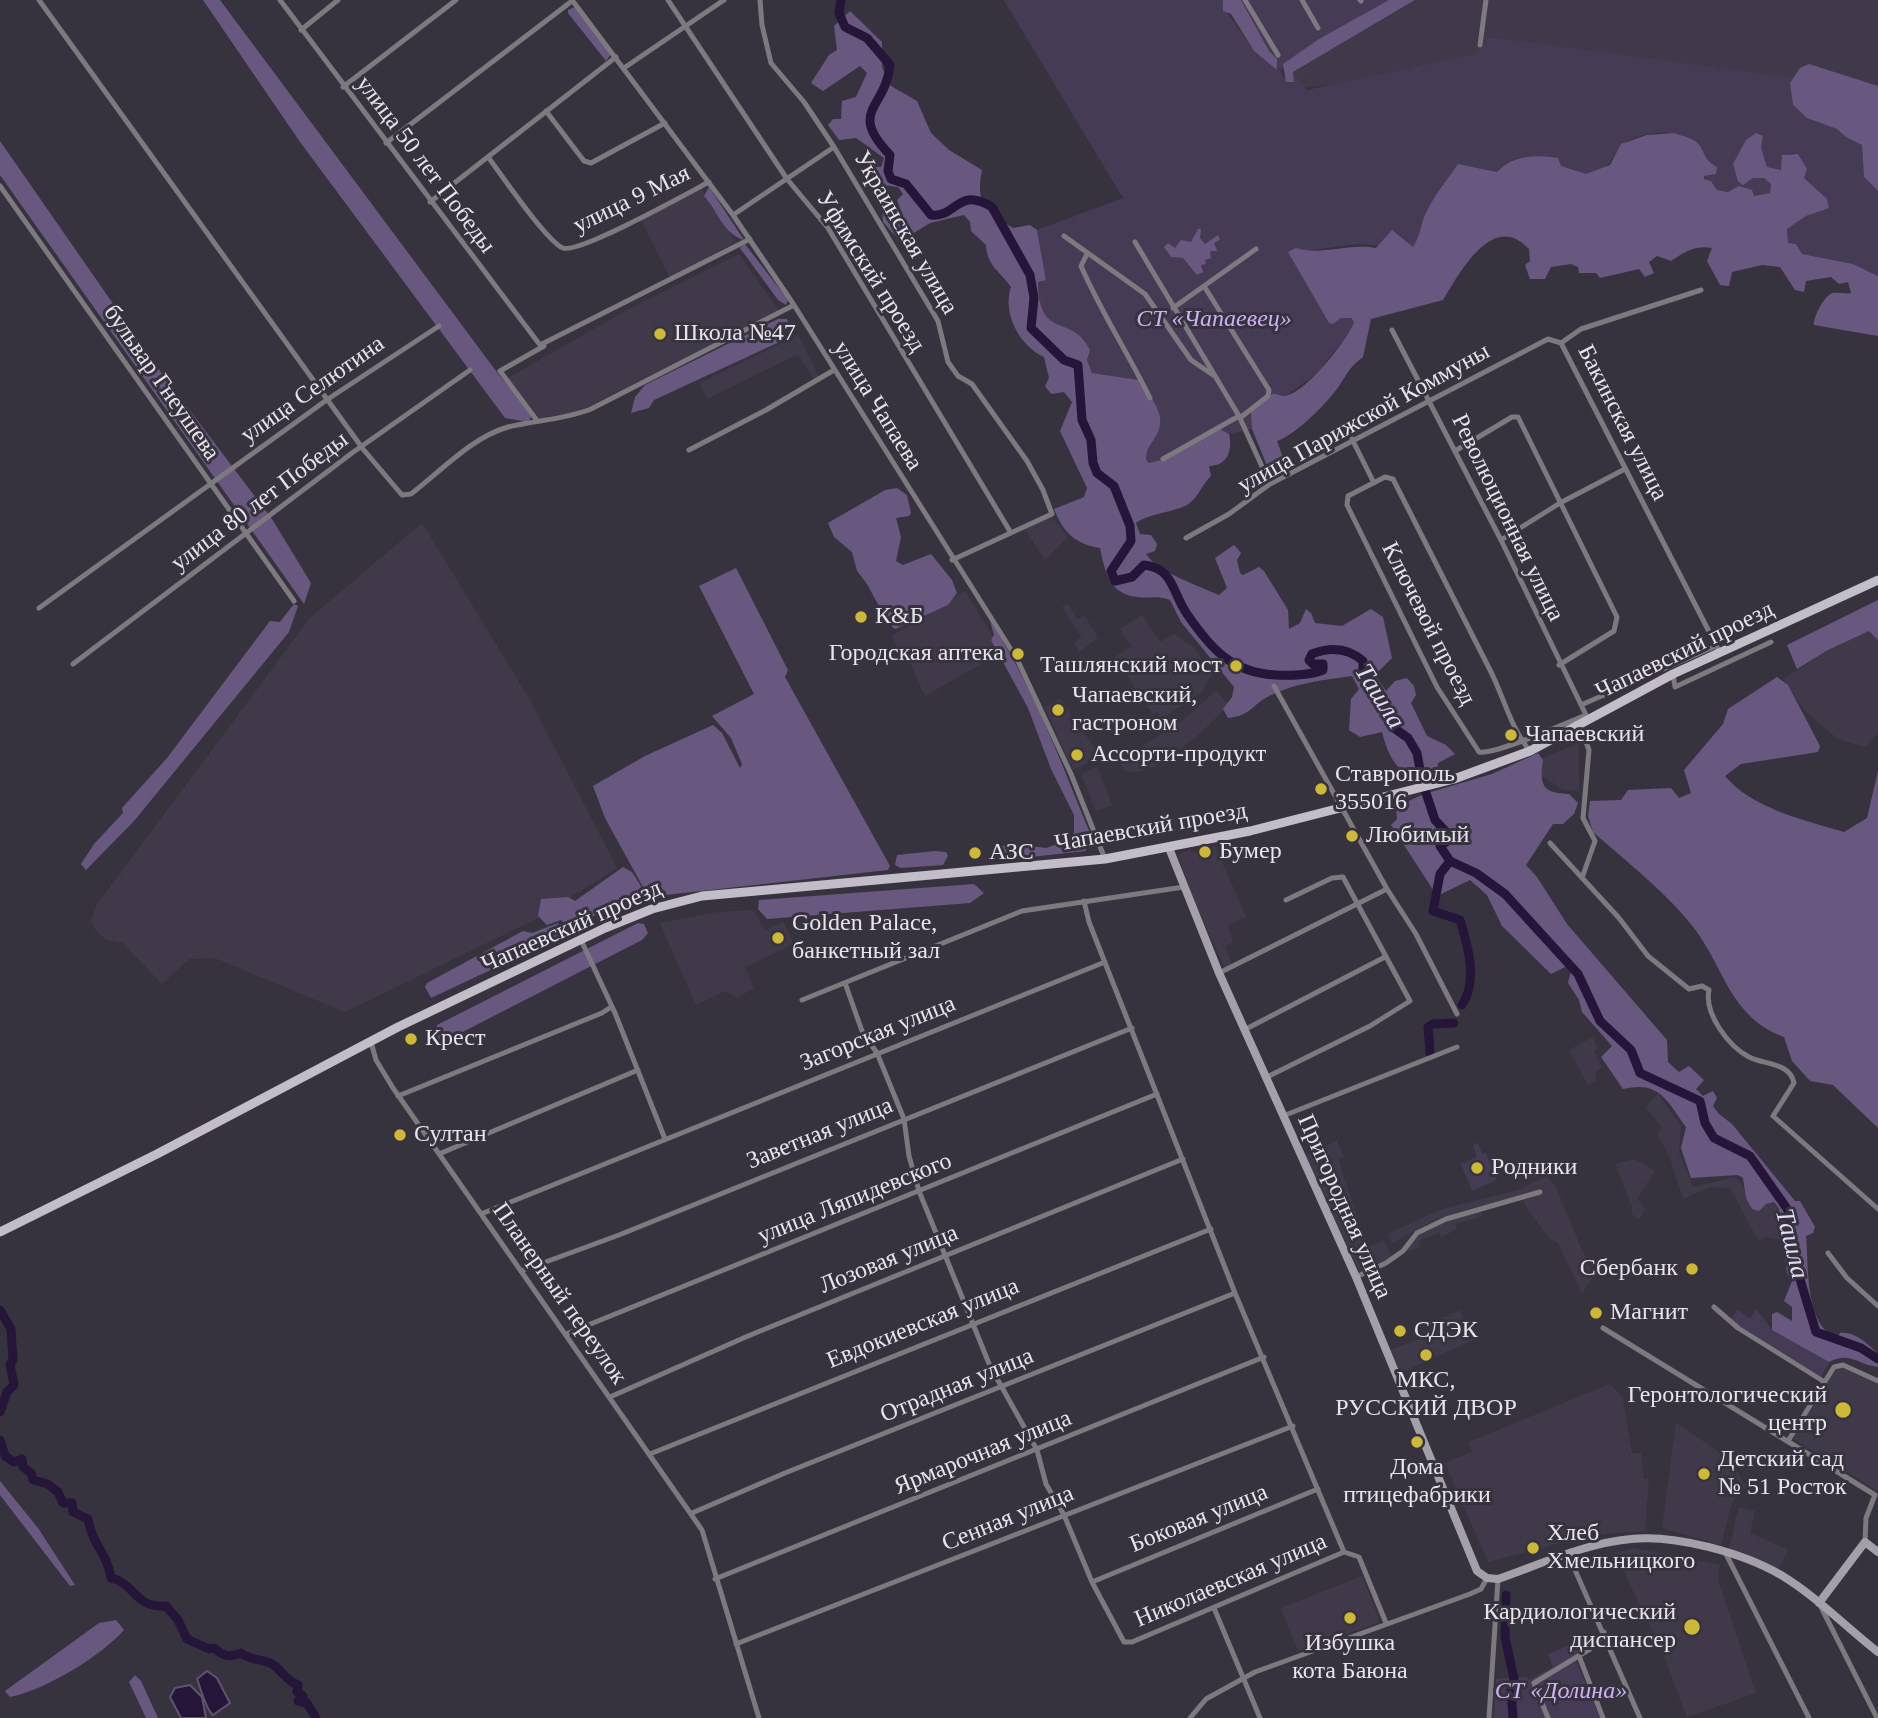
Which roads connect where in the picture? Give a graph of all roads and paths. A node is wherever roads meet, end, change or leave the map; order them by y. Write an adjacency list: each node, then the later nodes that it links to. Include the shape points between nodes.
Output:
1 (39, 0): 47 (street)
2 (280, 0): 14 (street, улица 50 лет Победы)
3 (338, 0): 14 (street)
4 (456, 0): 19 (street)
5 (572, 0): 17 (street, улица Чапаева); 22 (street)
6 (668, 0): 12 (street, Уфимский проезд)
7 (724, 0): 12 (street)
8 (760, 0): 23 (street, Украинская улица, via 771,62)
9 (1245, 0): 16 (street)
10 (1302, 0): 13 (street)
11 (1486, 0): 15 (street)
12 (686, 28): 18 (street); 25 (street, Уфимский проезд)
13 (1318, 28)
14 (302, 30): 19 (street, улица 50 лет Победы)
15 (1480, 45)
16 (1278, 55)
17 (616, 57): 18 (street, улица Чапаева); 20 (street)
18 (624, 68): 21 (street, улица Чапаева)
19 (343, 87): 22 (street, улица 50 лет Победы)
20 (547, 111): 21 (street, via 584,161 591,163); 24 (street)
21 (665, 123): 26 (street, улица Чапаева)
22 (386, 143): 28 (street, улица 50 лет Победы)
23 (834, 147): 25 (street); 62 (street, Украинская улица, via 938,321 948,362 958,376 972,384 1043,490 1052,514)
24 (488, 157): 26 (street, улица 9 Мая, via 548,235 568,249); 28 (street)
25 (788, 179): 29 (street); 62 (street, Уфимский проезд, via 828,228)
26 (709, 182): 29 (street, улица Чапаева)
27 (0, 186): 58 (street, бульвар Гнеушева)
28 (430, 202): 42 (street, улица 50 лет Победы, via 535,341)
29 (733, 215): 31 (street, улица Чапаева)
30 (1064, 236): 34 (street)
31 (750, 239): 37 (street, улица Чапаева); 42 (street)
32 (1135, 242): 38 (street)
33 (1256, 249): 35 (street)
34 (1087, 254): 45 (street, via 1145,294 1191,360); 46 (street, via 1081,266 1097,303)
35 (1204, 286): 38 (street); 49 (street, via 1269,390 1268,396)
36 (1701, 290): 41 (street, Бакинская улица, via 1581,329)
37 (794, 305): 44 (street, улица Чапаева); 50 (street, via 591,408 561,418)
38 (1173, 308): 45 (street)
39 (439, 326): 47 (street, улица Селютина)
40 (1392, 330): 48 (street, Революционная улица)
41 (1561, 343): 48 (street, улица Парижской Коммуны, via 1548,339); 56 (street, Бакинская улица)
42 (546, 344): 50 (street, via 500,371)
43 (470, 370): 52 (street, улица 80 лет Победы)
44 (834, 370): 53 (street); 65 (street, улица Чапаева)
45 (1216, 377): 49 (street)
46 (1150, 398)
47 (328, 399): 52 (street); 58 (street, улица Селютина)
48 (1429, 402): 51 (street, улица Парижской Коммуны); 54 (street, Революционная улица)
49 (1239, 417): 55 (street); 59 (street)
50 (536, 419): 52 (street, via 491,435 406,496)
51 (1353, 439): 57 (street); 59 (street, улица Парижской Коммуны)
52 (362, 447): 61 (street, улица 80 лет Победы)
53 (689, 450)
54 (1455, 451): 60 (street, via 1518,417); 64 (street, Революционная улица)
55 (1164, 459)
56 (1625, 468): 60 (street); 70 (street, Бакинская улица)
57 (1374, 483): 78 (street, Ключевой проезд, via 1393,479); 78 (street, Ключевой проезд, via 1348,496 1346,502 1437,687 1479,752)
58 (211, 484): 61 (street, бульвар Гнеушева); 68 (street, улица Селютина)
59 (1270, 484): 63 (street, улица Парижской Коммуны)
60 (1560, 503): 64 (street); 72 (street, via 1618,625)
61 (246, 533): 67 (street, бульвар Гнеушева); 71 (street, улица 80 лет Победы)
62 (1011, 533): 65 (street)
63 (1186, 538)
64 (1501, 540): 72 (street, Революционная улица)
65 (952, 560): 83 (street, улица Чапаева, via 1027,677)
66 (1878, 580): 70 (main road, Чапаевский проезд)
67 (294, 601)
68 (39, 608)
69 (1771, 642): 73 (street, via 1675,687)
70 (1718, 649): 73 (main road, Чапаевский проезд); 75 (street)
71 (73, 664)
72 (1559, 665): 75 (street, Революционная улица)
73 (1673, 674): 76 (main road, Чапаевский проезд)
74 (1274, 686): 80 (street)
75 (1581, 705): 76 (street, Революционная улица)
76 (1589, 717): 77 (main road, Чапаевский проезд); 78 (street, Ключевой проезд)
77 (1580, 726): 79 (main road, Чапаевский проезд); 84 (street, via 1589,750 1583,818 1595,841)
78 (1521, 740): 79 (street, Ключевой проезд)
79 (1530, 751): 80 (main road, Чапаевский проезд, via 1479,772)
80 (1343, 808): 82 (main road, Чапаевский проезд); 86 (street)
81 (1550, 843): 84 (street)
82 (1169, 848): 83 (main road, Чапаевский проезд); 85 (street, Пригородная улица)
83 (1105, 859): 90 (main road, Чапаевский проезд, via 702,896 642,913)
84 (1582, 878): 114 (street, via 1648,956 1689,989 1702,986 1709,990 1710,1016 1738,1048 1749,1057 1780,1066 1793,1077 1794,1083 1773,1116)
85 (1184, 887): 88 (street); 93 (street, Пригородная улица)
86 (1387, 889): 89 (street); 97 (street)
87 (1286, 900): 89 (street, via 1338,876 1350,884)
88 (1084, 901): 92 (street); 94 (street, via 1022,911)
89 (1358, 905): 91 (street); 93 (street)
90 (581, 940): 96 (street); 100 (main road, Чапаевский проезд)
91 (1385, 957): 99 (street); 104 (street, via 1410,1000 1370,1026)
92 (1105, 962): 98 (street); 102 (street, Загорская улица)
93 (1219, 973): 99 (street, Пригородная улица)
94 (845, 983): 95 (street); 102 (street, via 862,1031)
95 (802, 1000)
96 (611, 1007): 103 (street); 106 (street)
97 (1457, 1014)
98 (1132, 1028): 105 (street); 108 (street, Заветная улица)
99 (1244, 1030): 104 (street, Пригородная улица)
100 (371, 1042): 106 (street, Планерный переулок, via 376,1060); 117 (main road, Чапаевский проезд)
101 (1457, 1047): 107 (street)
102 (877, 1053): 108 (street); 109 (street, Загорская улица)
103 (638, 1070): 109 (street); 110 (street)
104 (1265, 1078): 107 (street, Пригородная улица)
105 (1157, 1094): 111 (street); 112 (street, улица Ляпидевского)
106 (398, 1096): 110 (street, Планерный переулок)
107 (1283, 1116): 121 (street, Пригородная улица)
108 (904, 1119): 112 (street); 120 (street, Заветная улица)
109 (665, 1139): 115 (street, Загорская улица)
110 (439, 1154): 115 (street, Планерный переулок)
111 (1183, 1159): 116 (street); 119 (street, Лозовая улица)
112 (919, 1191): 119 (street); 127 (street, улица Ляпидевского)
113 (1541, 1192): 121 (street, via 1446,1219 1418,1233 1386,1263)
114 (1878, 1209)
115 (481, 1214): 120 (street, Планерный переулок)
116 (1211, 1229): 122 (street); 125 (street, Евдокиевская улица)
117 (0, 1232)
118 (1828, 1253): 123 (street)
119 (948, 1256): 125 (street); 132 (street, Лозовая улица)
120 (521, 1271): 127 (street, Планерный переулок)
121 (1356, 1277): 145 (street, Пригородная улица, via 1472,1562)
122 (1235, 1293): 128 (street); 131 (street, Отрадная улица)
123 (1878, 1306)
124 (1714, 1307): 129 (street, via 1738,1328)
125 (975, 1323): 131 (street); 136 (street, Евдокиевская улица)
126 (1603, 1328): 134 (street)
127 (566, 1334): 132 (street, Планерный переулок)
128 (1264, 1357): 133 (street); 135 (street, Ярмарочная улица)
129 (1823, 1381): 130 (street, via 1834,1367 1843,1365); 134 (street)
130 (1878, 1381)
131 (1002, 1387): 135 (street); 138 (street, Отрадная улица)
132 (610, 1397): 136 (street, Планерный переулок)
133 (1293, 1426): 137 (street); 139 (street, Сенная улица)
134 (1787, 1440): 140 (street, via 1875,1496 1866,1518)
135 (1037, 1450): 139 (street, via 1046,1484); 146 (street, Ярмарочная улица)
136 (650, 1454): 138 (street, Планерный переулок)
137 (1318, 1489): 141 (street); 148 (street, Боковая улица)
138 (692, 1513): 146 (street, Планерный переулок, via 702,1530)
139 (1064, 1515): 148 (street); 153 (street, Сенная улица)
140 (1865, 1542): 143 (street); 149 (street)
141 (1344, 1552): 150 (street, Николаевская улица); 151 (street, via 1359,1557)
142 (1725, 1552): 144 (street, via 1647,1538); 149 (street, via 1779,1574); 164 (street)
143 (1878, 1552)
144 (1569, 1555): 147 (street); 152 (street)
145 (1488, 1578): 147 (street); 151 (street, via 1481,1589)
146 (715, 1579): 153 (street, Планерный переулок)
147 (1498, 1579): 160 (street)
148 (1093, 1582): 150 (street, Николаевская улица, via 1124,1642)
149 (1819, 1604): 154 (street); 165 (street)
150 (1214, 1608): 156 (street)
151 (1386, 1623): 156 (street)
152 (1604, 1630): 155 (street, via 1598,1643); 163 (street)
153 (736, 1644): 157 (street, Планерный переулок)
154 (1878, 1652)
155 (1578, 1656): 161 (street, via 1534,1683); 162 (street)
156 (1244, 1677): 158 (street, via 1206,1699); 159 (street)
157 (760, 1718)
158 (1190, 1718)
159 (1260, 1718)
160 (1489, 1718)
161 (1548, 1718)
162 (1603, 1718)
163 (1640, 1718)
164 (1809, 1718)
165 (1877, 1718)

